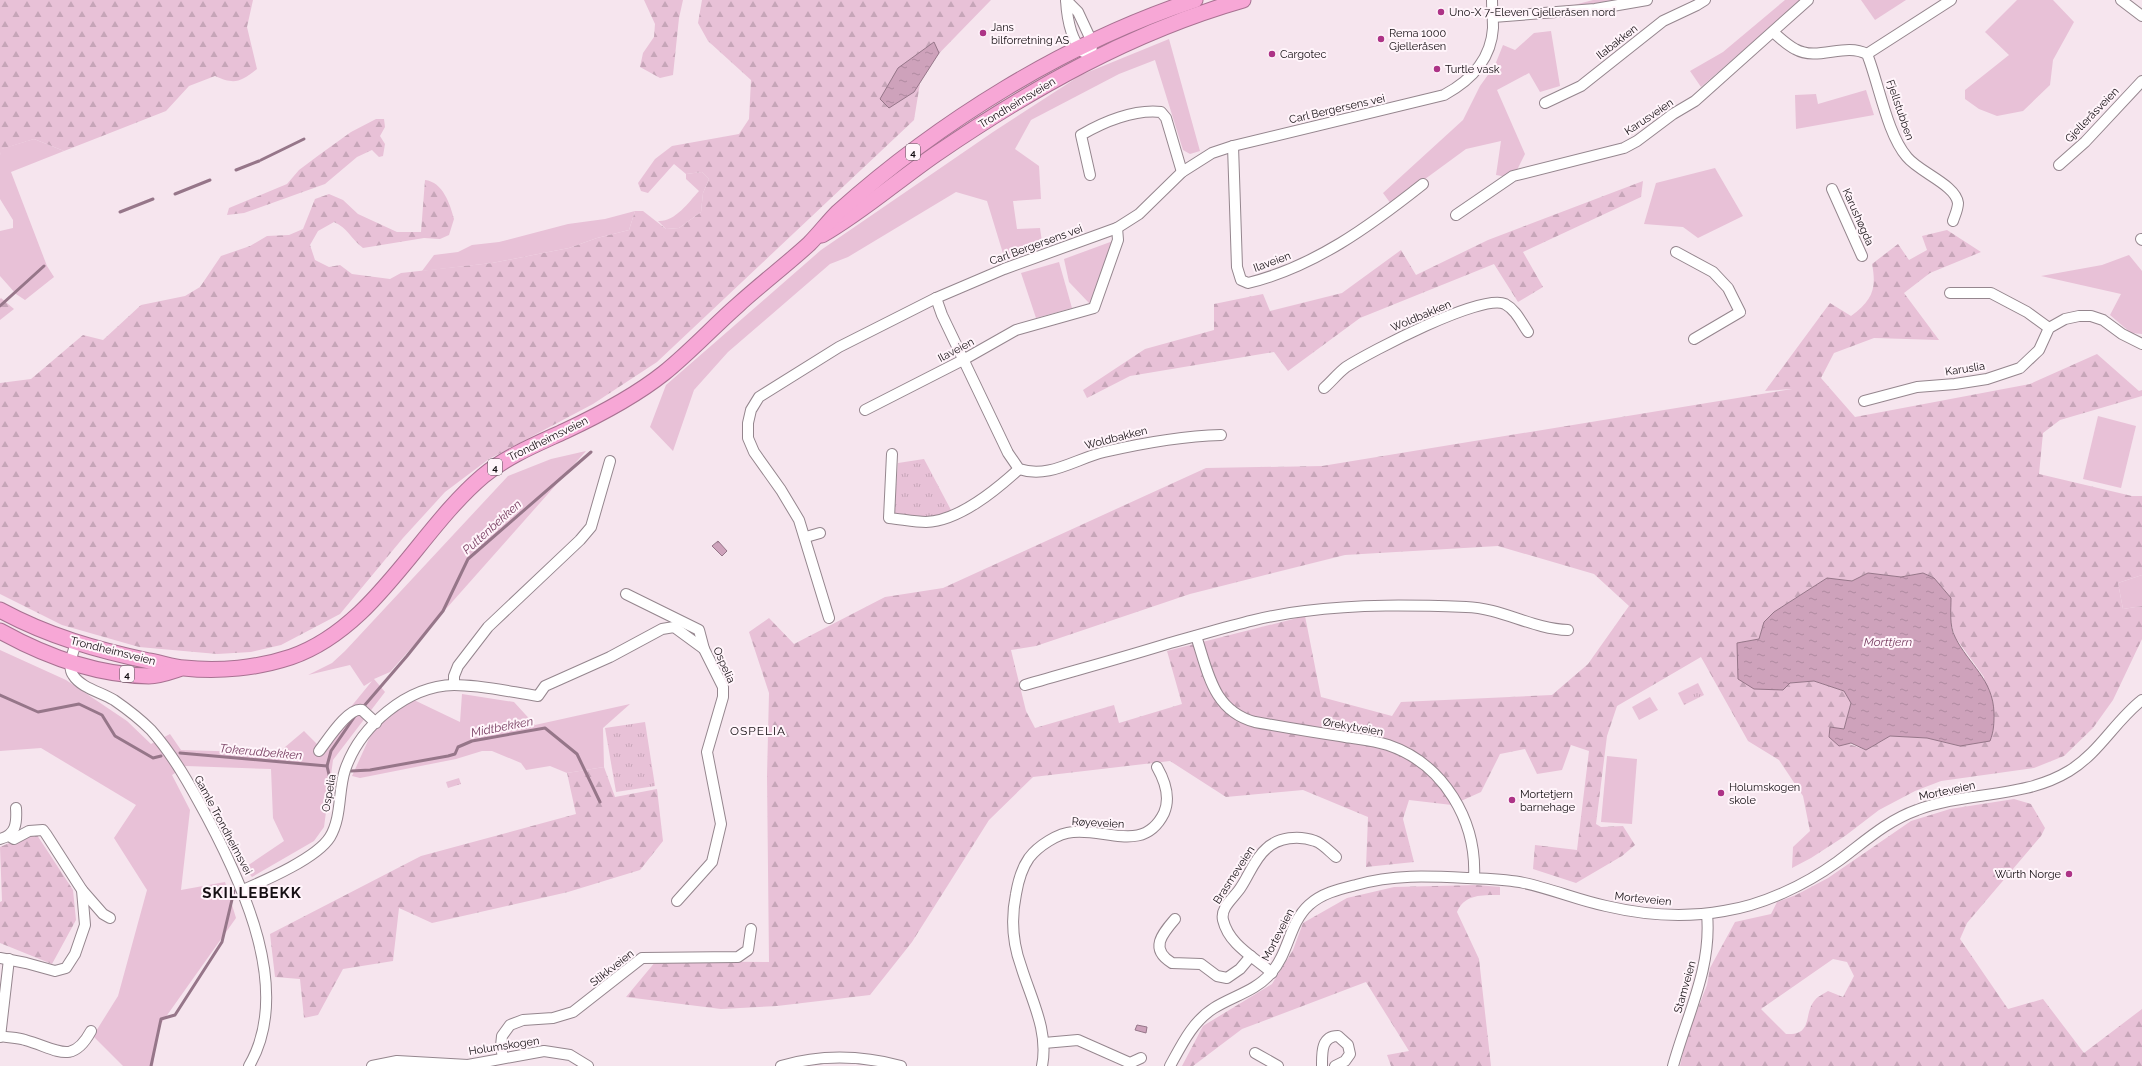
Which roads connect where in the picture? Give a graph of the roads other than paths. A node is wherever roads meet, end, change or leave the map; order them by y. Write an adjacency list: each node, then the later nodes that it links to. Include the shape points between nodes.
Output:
1 (1066, 0): 13 (street, via 1078,12); 13 (street, via 1067,17 1073,38)
2 (1195, 0): 13 (highway, Trondheimsveien / 4, via 1126,25)
3 (1243, 0): 15 (highway, Trondheimsveien / 4, via 1153,31)
4 (1491, 0): 11 (street, Carl Bergersens vei)
5 (1647, 0): 11 (street, via 1610,8)
6 (1705, 0): 17 (street, Ilabakken, via 1663,21 1581,86)
7 (1808, 0): 12 (street, Karusveien)
8 (1951, 0): 14 (street)
9 (2121, 0): 10 (street)
10 (2142, 16)
11 (1493, 17): 18 (street, Carl Bergersens vei, via 1492,38 1482,62 1461,86 1444,95)
12 (1773, 32): 14 (street, via 1795,50 1806,53 1848,49); 24 (street, Karusveien, via 1695,101 1638,141 1624,148 1513,176)
13 (1086, 45): 15 (street); 15 (street); 27 (highway, Trondheimsveien / 4, via 989,99 926,142 835,215)
14 (1867, 54): 25 (street, Fjellstubben, via 1899,146 1916,166 1956,195 1958,208)
15 (1090, 60): 27 (highway, Trondheimsveien / 4, via 984,122 908,173 842,224)
16 (2142, 81): 19 (street, Gjelleråsveien, via 2085,142)
17 (1545, 103)
18 (1233, 146): 20 (street, Carl Bergersens vei, via 1212,153); 22 (street, Ilaveien, via 1237,267 1242,280 1248,283 1295,267 1324,253 1378,220)
19 (2059, 165)
20 (1182, 172): 21 (street, via 1166,118 1160,112 1152,111 1097,125 1081,135); 26 (street, Carl Bergersens vei, via 1139,214)
21 (1090, 175)
22 (1423, 184)
23 (1832, 189): 29 (street, Karushøgda)
24 (1456, 215)
25 (1953, 221)
26 (1117, 228): 31 (street, Carl Bergersens vei, via 1004,269); 36 (street, Ilaveien, via 1118,240 1094,308 1016,330)
27 (811, 242): 55 (highway, Trondheimsveien / 4, via 652,381 604,411 511,458 480,479 450,509 366,606 328,639 304,652 267,664 224,669)
28 (1676, 252): 34 (street, via 1713,272 1728,288 1740,312)
29 (1862, 256)
30 (1950, 293): 32 (street, via 1991,293 2027,312)
31 (936, 298): 36 (street); 45 (street, Carl Bergersens vei, via 839,347 768,390 759,397 751,410 748,438 754,452 792,506)
32 (2049, 328): 35 (street, via 2065,319 2091,316 2103,320); 38 (street, Karuslia, via 2039,350 2020,368 1987,379 1917,387)
33 (1528, 332): 37 (street, Woldbakken, via 1515,312 1505,304 1494,302 1476,306 1396,339 1344,368)
34 (1694, 339)
35 (2142, 344)
36 (963, 360): 39 (street, Ilaveien); 43 (street, via 1008,453)
37 (1324, 388)
38 (1864, 401)
39 (865, 410)
40 (1221, 435): 43 (street, Woldbakken, via 1157,440 1101,453 1039,473)
41 (892, 454): 43 (street, via 889,518 926,522 941,520 995,491)
42 (610, 461): 56 (street, via 591,527 488,627 458,666)
43 (1019, 469)
44 (820, 533): 45 (street)
45 (806, 537): 48 (street, Carl Bergersens vei, via 816,581)
46 (626, 594): 53 (street, via 699,630)
47 (0, 610): 52 (highway, Trondheimsveien / 4, via 49,634)
48 (829, 618)
49 (1568, 630): 51 (street, via 1535,625 1478,607 1381,605 1306,610)
50 (0, 631): 54 (highway, Trondheimsveien / 4)
51 (1196, 636): 57 (street); 65 (street, Ørekytveien, via 1217,693 1227,708 1239,717 1255,722 1380,743 1407,753 1427,767 1449,790 1465,818 1474,850)
52 (76, 643): 54 (street); 55 (highway, Trondheimsveien / 4)
53 (704, 649): 56 (street, Ospelia, via 674,627 662,629 610,657 545,686 538,696); 68 (street, Ospelia, via 723,687 723,697 707,752 721,824 712,862)
54 (70, 662): 55 (highway, Trondheimsveien / 4, via 110,672 151,676); 67 (street, Gamle Trondheimsvei, via 71,672 79,682 135,715 165,748 200,804)
55 (184, 668)
56 (454, 685): 59 (street, Ospelia, via 414,696 393,708)
57 (1025, 685)
58 (2142, 700): 69 (street, Morteveien, via 2091,755 2059,777 2028,788 1941,803 1917,810 1889,823 1829,867 1802,883 1754,903)
59 (376, 723): 60 (street, via 362,710 354,710); 67 (street, Ospelia, via 355,749 346,769 340,789 336,823 325,843 304,859)
60 (319, 751)
61 (1157, 767): 78 (street, Røyeveien, via 1166,788 1167,799 1161,817 1147,832 1128,837 1079,832 1066,834 1037,849 1021,874 1014,906 1015,945)
62 (16, 808): 63 (street, via 16,826)
63 (5, 837): 66 (street, via 14,839 29,831 43,830)
64 (1336, 857): 73 (street, Brasmeveien, via 1316,841 1293,837 1266,848 1241,888 1224,909 1222,919 1228,933)
65 (1474, 878): 69 (street, Morteveien, via 1523,883 1630,911); 75 (street, Morteveien, via 1402,876 1362,883 1323,896 1301,913 1282,958)
66 (82, 890): 70 (street, via 102,914); 74 (street, via 85,925 75,954 66,968 55,971)
67 (243, 890): 82 (street, Gamle Trondheimsvei, via 258,943 265,990 262,1031)
68 (677, 901)
69 (1707, 914): 92 (street, Stamveien, via 1709,932 1706,958)
70 (110, 918)
71 (1174, 919): 73 (street, via 1160,940 1162,953 1172,963 1201,964 1217,976 1227,978 1240,969)
72 (751, 929): 80 (street, Stikkveien, via 748,950 738,957 642,958 573,1012 553,1018 528,1019 514,1023 502,1036)
73 (1251, 956): 75 (street, Brasmeveien)
74 (5, 958): 77 (street)
75 (1272, 973): 88 (street, Morteveien, via 1257,986 1217,1006 1201,1018)
76 (91, 1031): 77 (street, via 77,1054 67,1058 24,1040)
77 (0, 1037)
78 (1044, 1043): 81 (street, via 1078,1040 1130,1063); 87 (street, Røyeveien)
79 (1255, 1053): 89 (street)
80 (503, 1058): 83 (street, Holumskogen, via 468,1064 397,1061); 84 (street, Holumskogen, via 553,1051 577,1057)
81 (1141, 1058)
82 (249, 1066)
83 (372, 1066)
84 (588, 1066)
85 (781, 1066): 86 (street, via 820,1058 847,1056)
86 (901, 1066)
87 (1042, 1066)
88 (1170, 1066)
89 (1278, 1066)
90 (1322, 1066): 91 (street, via 1322,1053 1326,1041 1338,1036 1348,1045 1350,1054 1345,1061)
91 (1335, 1066)
92 (1673, 1066)

